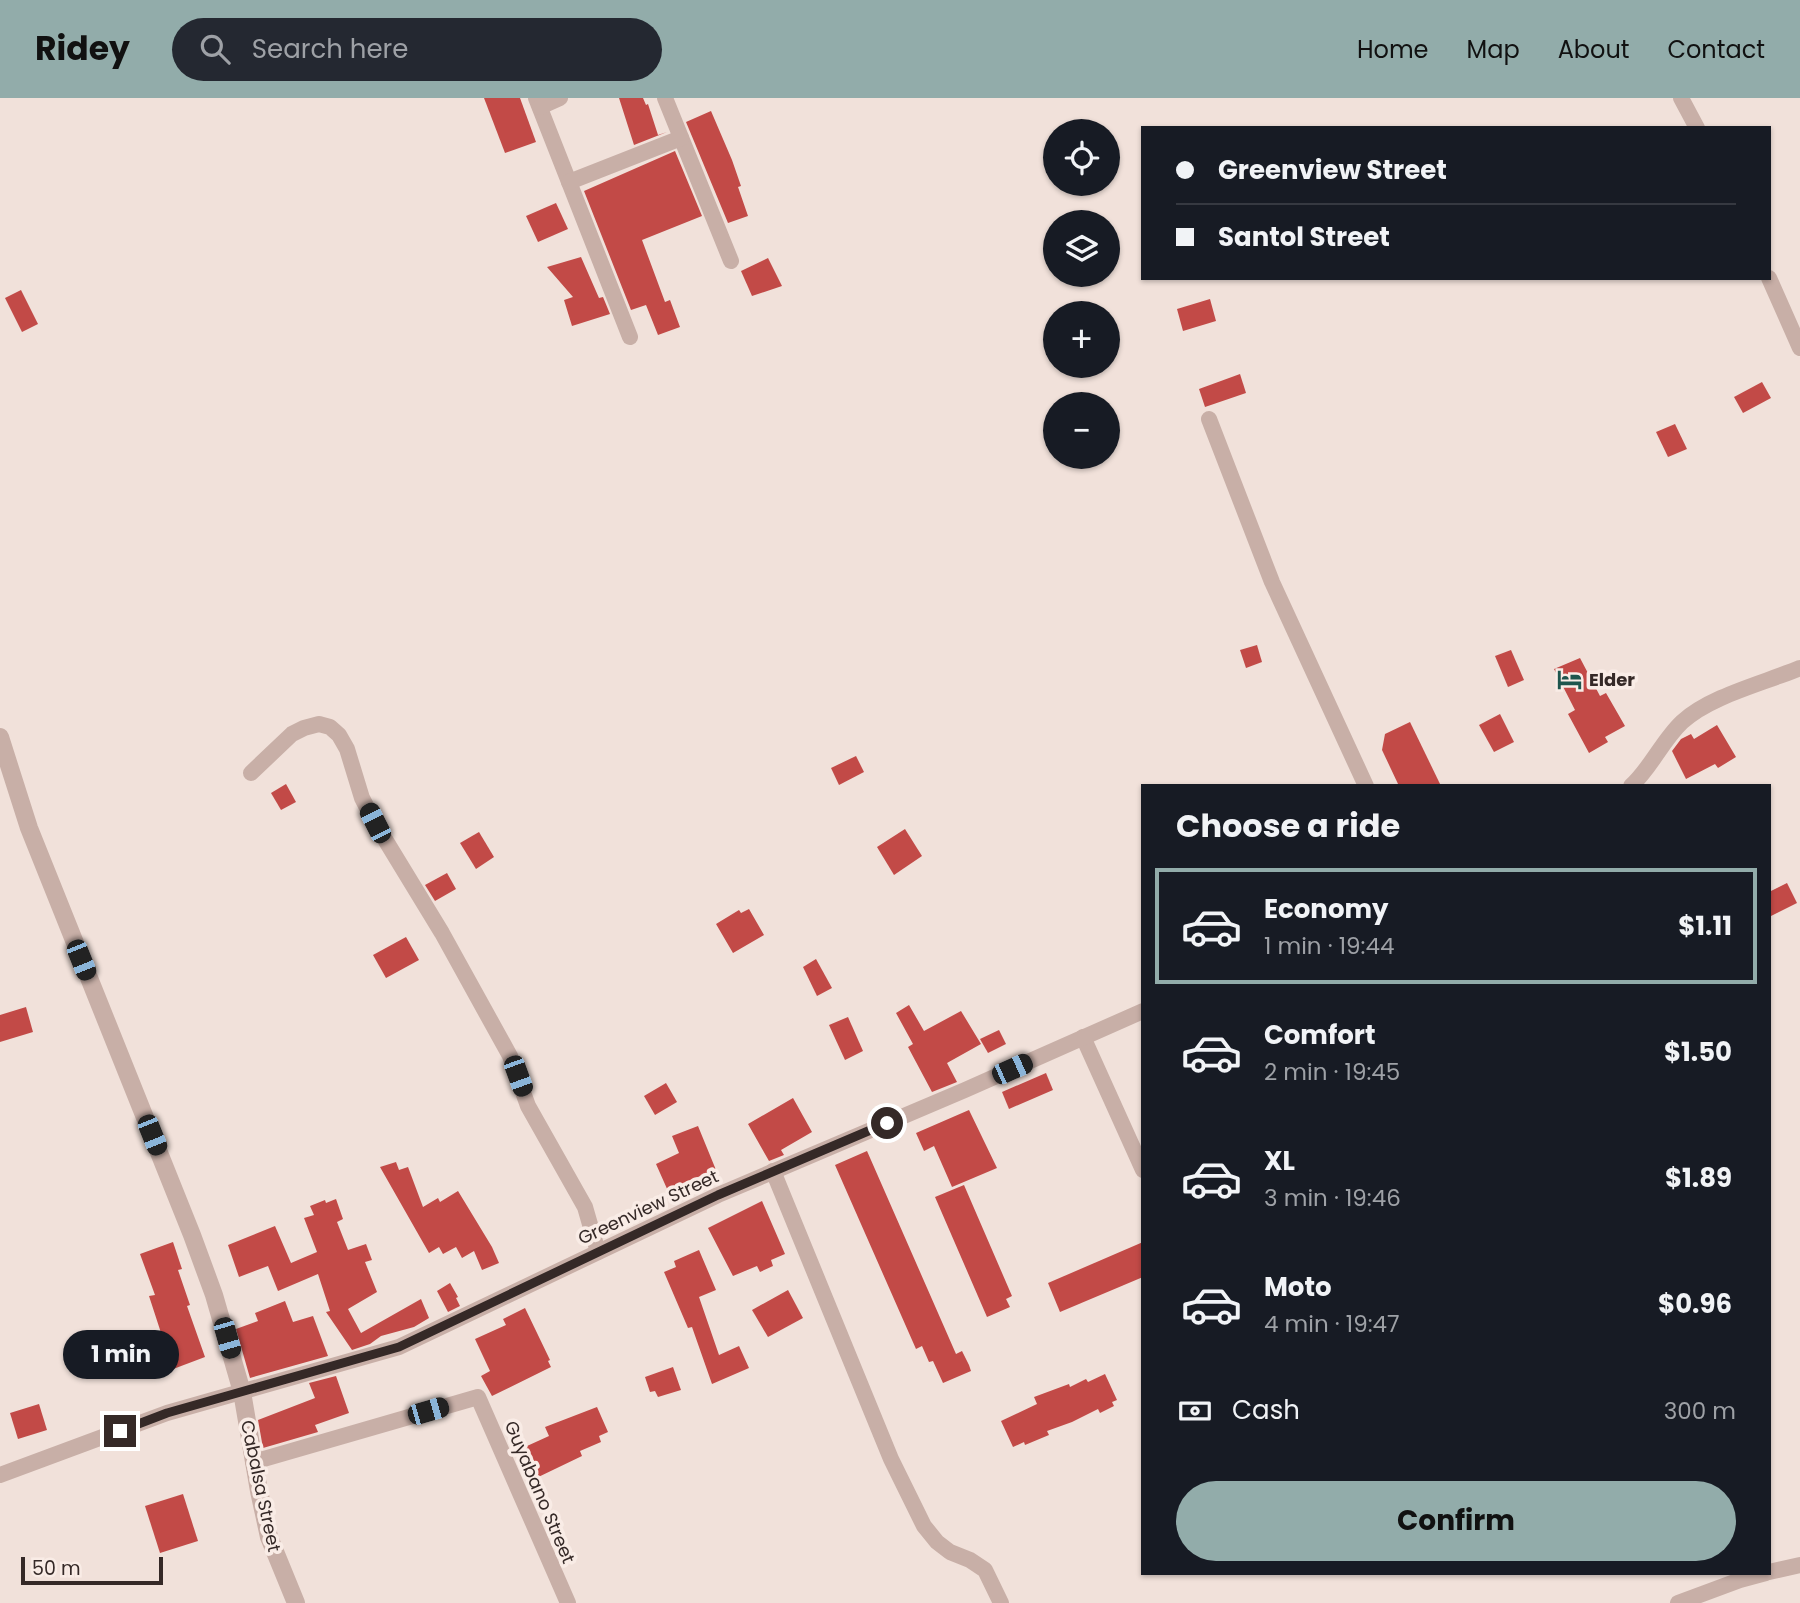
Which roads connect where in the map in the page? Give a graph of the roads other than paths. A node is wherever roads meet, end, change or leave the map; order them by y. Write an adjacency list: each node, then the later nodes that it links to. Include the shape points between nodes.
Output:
1 (560, 98): 4 (street)
2 (665, 98): 6 (street)
3 (1681, 98): 5 (street)
4 (538, 102): 7 (street)
5 (1696, 126)
6 (681, 138): 7 (street); 8 (street)
7 (569, 182): 10 (street)
8 (731, 261)
9 (1770, 280): 11 (street)
10 (630, 337)
11 (1800, 348)
12 (1209, 419): 16 (street, via 1272,582)
13 (1800, 668): 17 (street, via 1718,701 1683,721)
14 (0, 737): 23 (street, Cabalsa Street, via 29,828 214,1294)
15 (251, 773): 22 (street, via 304,728 319,724 339,735 375,823 510,1056 528,1106 585,1207)
16 (1365, 784)
17 (1633, 784)
18 (1141, 1012): 19 (street, Greenview Street)
19 (1083, 1037): 20 (street); 21 (street, Greenview Street)
20 (1141, 1166)
21 (773, 1171): 22 (street, Greenview Street); 31 (street, via 891,1459 924,1526 950,1552 985,1570)
22 (598, 1252): 23 (street, Greenview Street, via 399,1347)
23 (242, 1392): 24 (street, Cabalsa Street); 25 (street, Greenview Street, via 167,1413)
24 (253, 1462): 29 (street, Cabalsa Street, via 270,1537); 30 (street, Guyabano Street, via 478,1397)
25 (0, 1475)
26 (1800, 1565): 27 (street)
27 (1771, 1572)
28 (1760, 1575): 32 (street)
29 (296, 1603)
30 (568, 1603)
31 (1001, 1603)
32 (1678, 1603)

